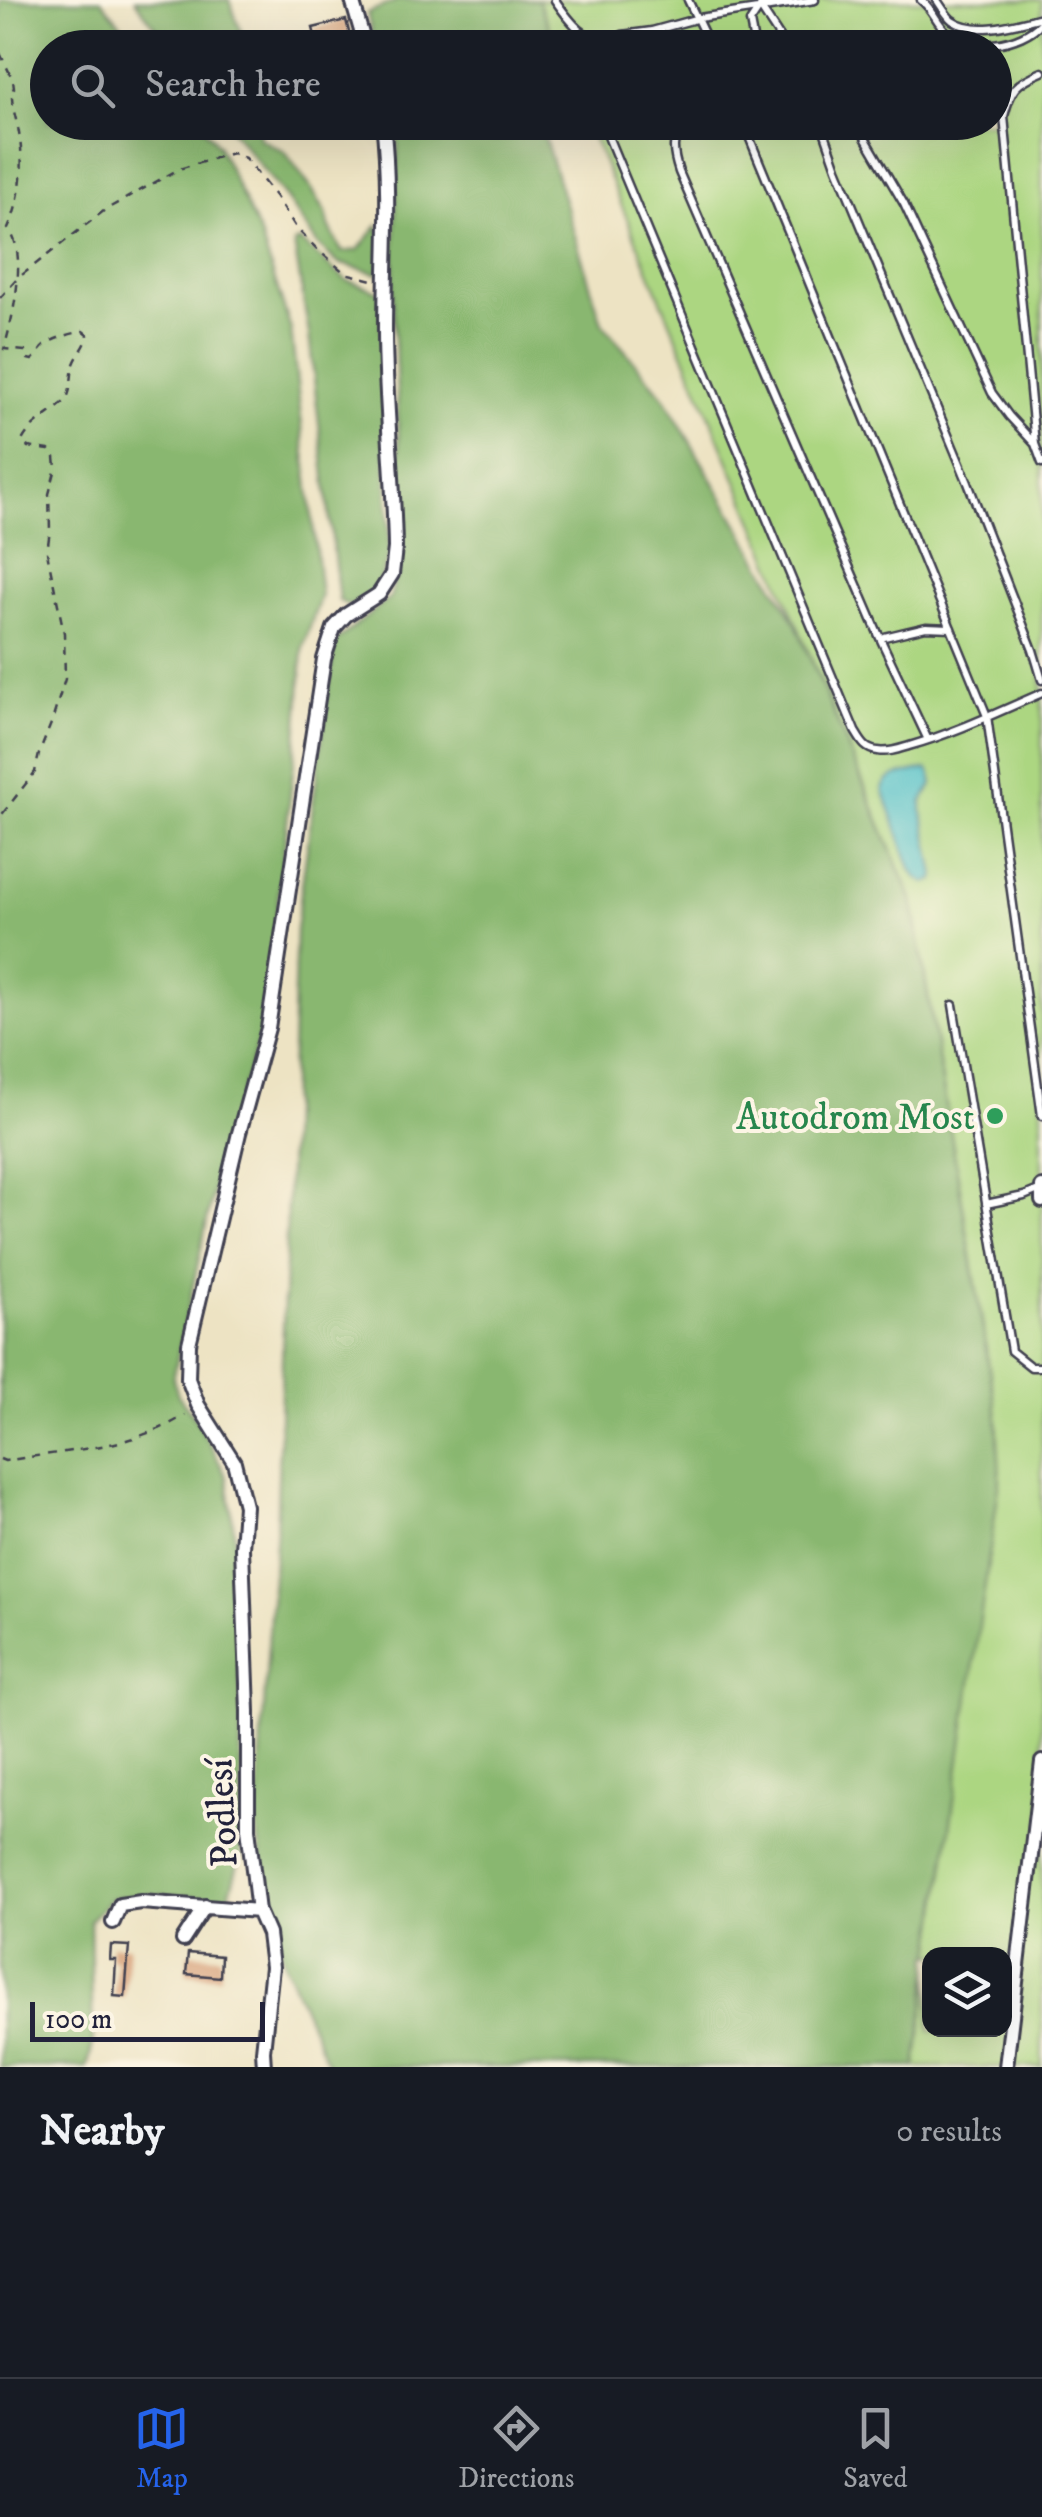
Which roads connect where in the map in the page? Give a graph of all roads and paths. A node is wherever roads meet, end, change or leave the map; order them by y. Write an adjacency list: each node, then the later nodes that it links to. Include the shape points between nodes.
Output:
1 (352, 0): 11 (street)
2 (555, 0): 12 (lane)
3 (688, 0): 9 (lane)
4 (774, 0): 8 (lane)
5 (816, 0): 8 (lane)
6 (921, 0): 17 (lane)
7 (937, 0): 10 (lane, via 952,20 970,26)
8 (761, 4): 9 (lane); 15 (lane); 16 (lane)
9 (698, 18): 13 (lane); 14 (lane)
10 (1042, 20): 18 (lane)
11 (361, 30)
12 (578, 30)
13 (656, 30)
14 (703, 30)
15 (752, 30)
16 (776, 30)
17 (946, 30)
18 (1012, 39)
19 (0, 53): 29 (path, via 13,80 22,160 8,229)
20 (1042, 72): 21 (lane)
21 (1012, 91)
22 (385, 140): 30 (street)
23 (609, 140): 39 (lane, via 855,732 875,751)
24 (675, 140): 35 (lane, via 679,172)
25 (751, 140): 34 (lane)
26 (828, 140): 36 (lane)
27 (867, 140): 32 (lane, via 904,204 992,392)
28 (1006, 140): 32 (lane)
29 (18, 278): 30 (path, via 105,210 180,169 232,153 245,158 296,230 332,262 346,273); 31 (path); 40 (path, via 4,350 25,351 32,360 44,346 83,331 88,342 64,403 28,428 22,441 49,450 56,468 47,552 64,633 64,679 35,772)
30 (387, 284): 47 (street, via 392,574 379,594 334,628 324,658 268,1028 189,1344 188,1379)
31 (0, 298)
32 (1035, 444): 33 (lane)
33 (1042, 463)
34 (951, 628): 35 (lane); 38 (lane)
35 (880, 638): 39 (lane)
36 (1042, 680)
37 (1042, 693): 38 (lane)
38 (987, 716): 39 (lane); 42 (lane)
39 (928, 740)
40 (0, 817)
41 (952, 1004): 45 (lane)
42 (1042, 1116)
43 (1042, 1188): 44 (street); 45 (lane)
44 (1042, 1201)
45 (986, 1204): 46 (lane, via 1011,1351)
46 (1042, 1368)
47 (198, 1405): 48 (path, via 153,1433); 52 (street, Podlesí, via 234,1462 244,1506 248,1828)
48 (0, 1459)
49 (1042, 1762): 50 (street)
50 (1038, 1834): 56 (street)
51 (205, 1906): 52 (street); 53 (street, via 120,1905); 54 (street)
52 (258, 1911): 55 (street, Podlesí, via 272,1966)
53 (113, 1922)
54 (183, 1940)
55 (264, 2067)
56 (1006, 2067)

